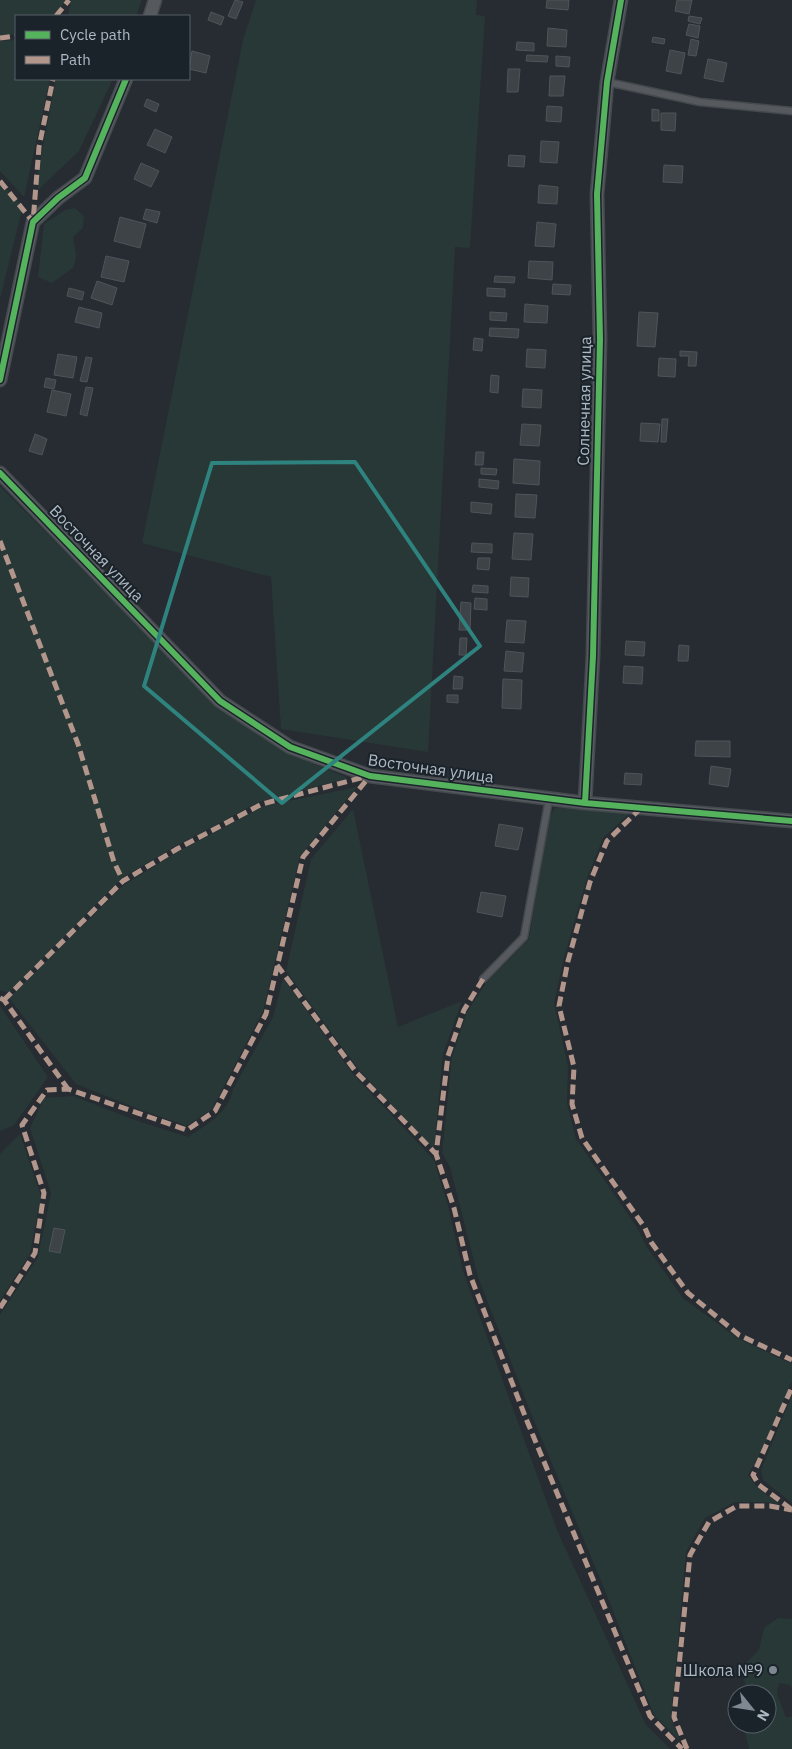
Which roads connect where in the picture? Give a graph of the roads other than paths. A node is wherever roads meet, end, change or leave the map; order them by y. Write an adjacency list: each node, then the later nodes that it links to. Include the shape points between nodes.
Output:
1 (156, 0): 3 (street)
2 (621, 0): 5 (street, Солнечная улица)
3 (150, 15)
4 (126, 80): 7 (street, via 85,178 33,222)
5 (607, 82): 6 (lane, via 700,102); 10 (street, Солнечная улица, via 598,194 600,339 593,656)
6 (792, 112)
7 (0, 380)
8 (0, 473): 9 (street, Восточная улица, via 220,701 290,747 370,776)
9 (549, 799): 10 (street, Восточная улица); 12 (lane, via 524,937)
10 (585, 803): 11 (street, Восточная улица)
11 (792, 821)
12 (483, 979)

